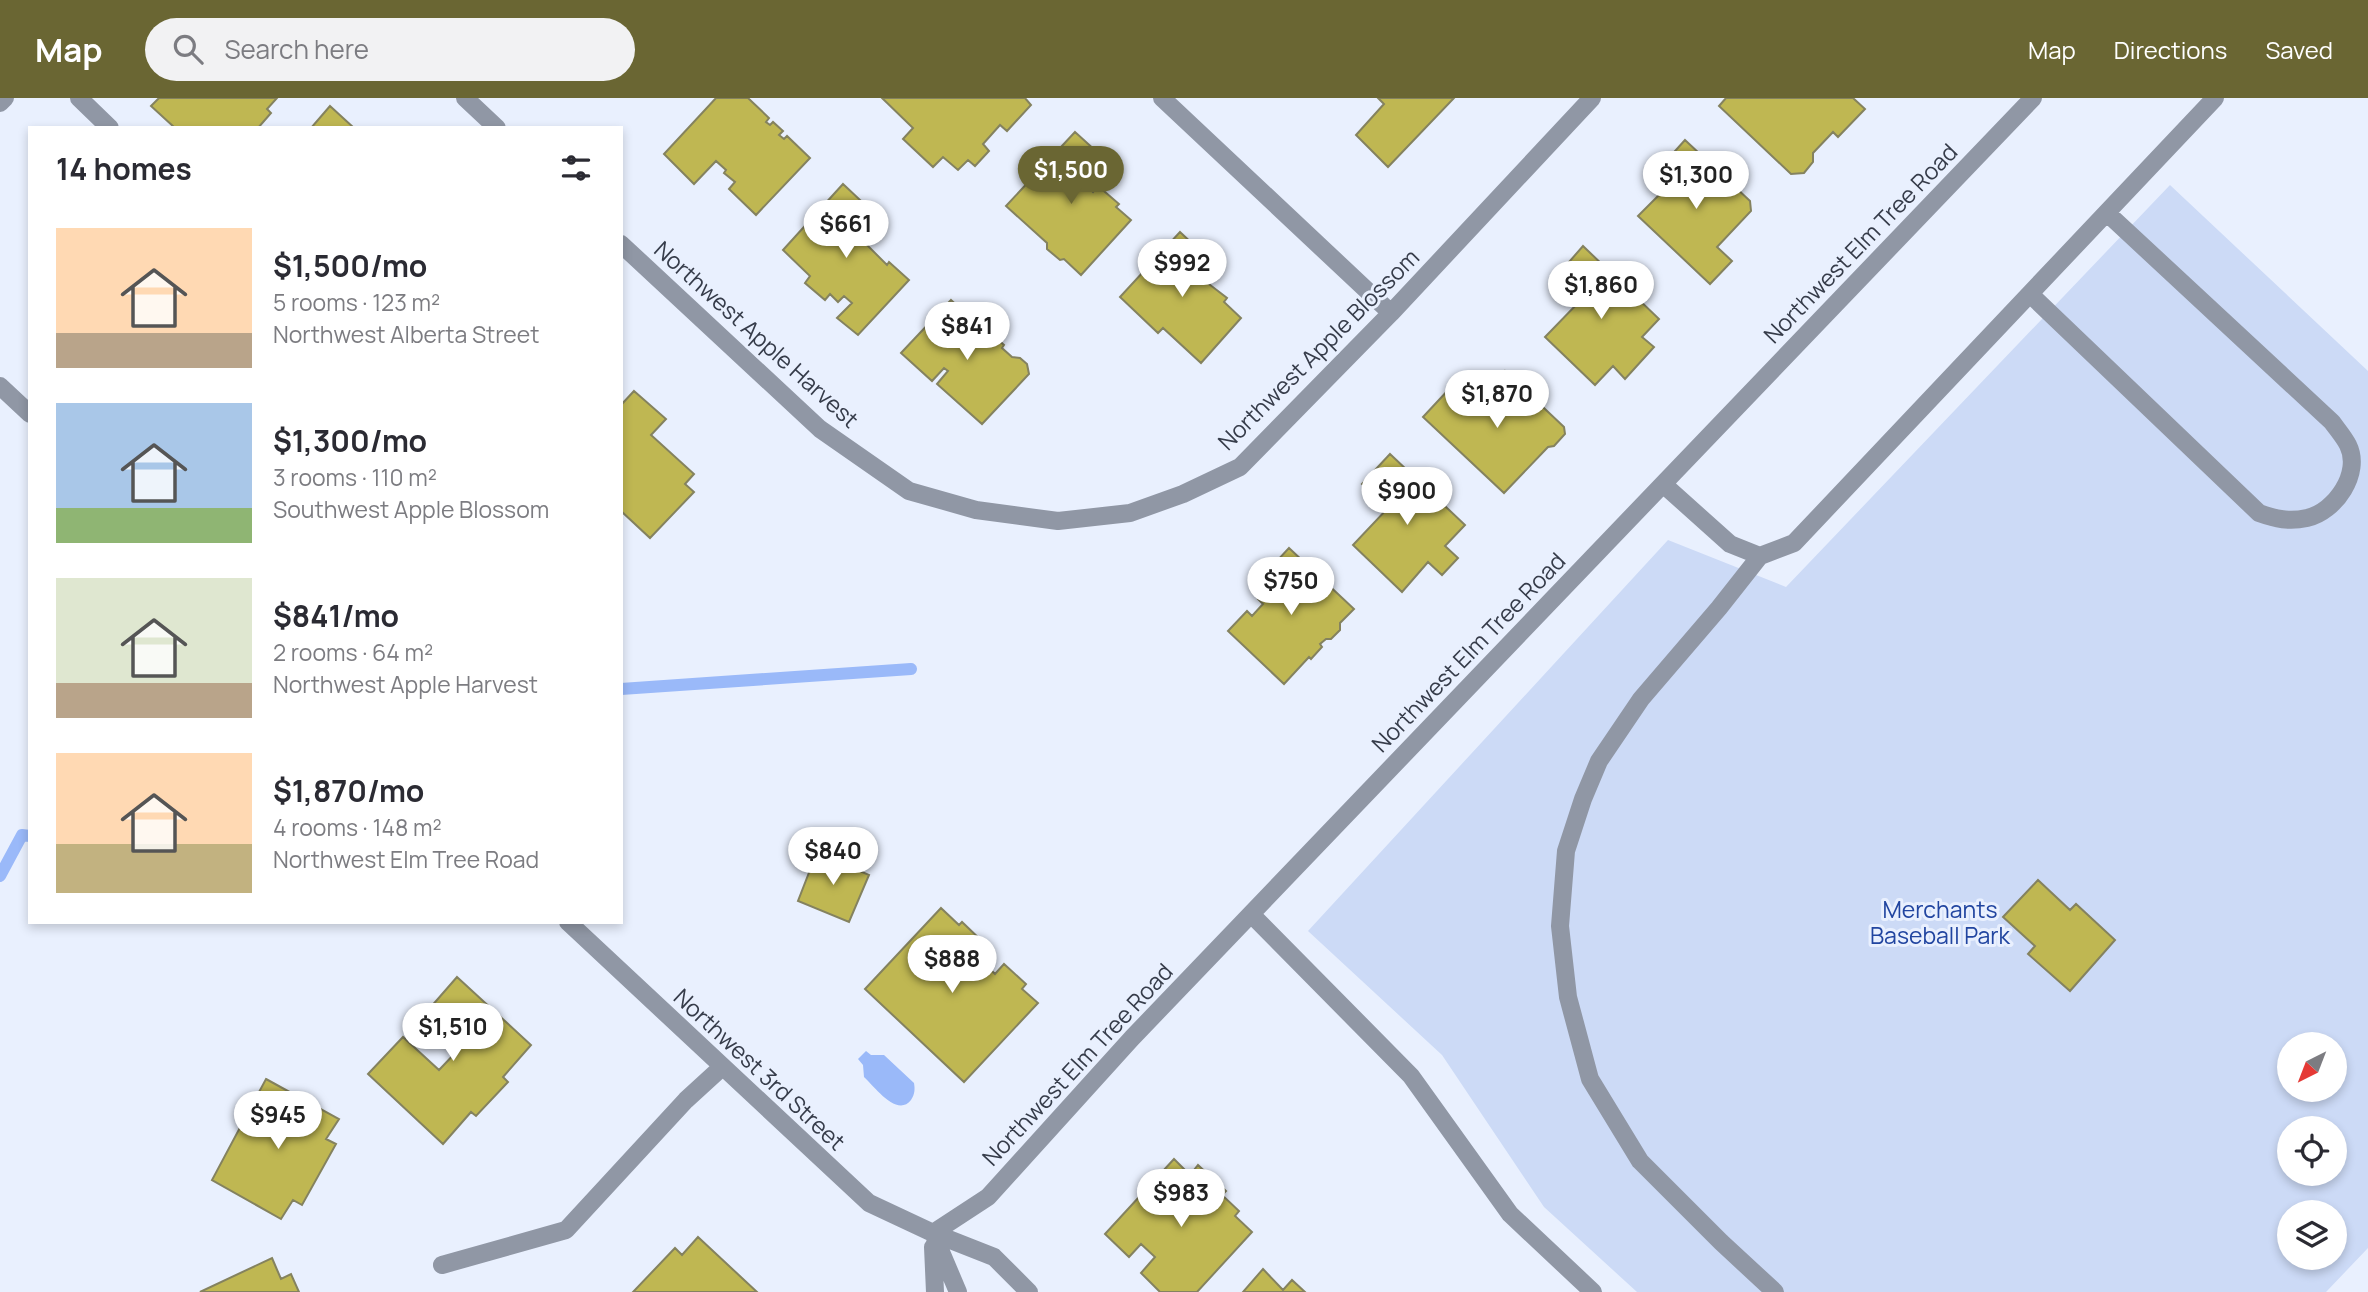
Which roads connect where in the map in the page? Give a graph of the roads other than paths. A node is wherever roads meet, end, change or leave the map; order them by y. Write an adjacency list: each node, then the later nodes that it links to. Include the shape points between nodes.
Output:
1 (5, 98): 8 (street)
2 (79, 98): 9 (street)
3 (465, 98): 10 (street)
4 (1162, 98): 14 (street)
5 (1592, 98): 14 (street, Northwest Apple Blossom)
6 (2033, 98): 17 (street, Northwest Elm Tree Road)
7 (2216, 98): 11 (street)
8 (0, 103)
9 (108, 126)
10 (494, 126)
11 (2107, 213): 13 (street); 13 (street, via 2332,422 2349,446 2351,461 2348,481 2331,507 2309,518 2282,521 2259,513)
12 (623, 246): 18 (street, Northwest Apple Harvest, via 820,429 909,491 976,510)
13 (2031, 295): 19 (street, via 1794,543)
14 (1391, 313): 18 (street, Northwest Apple Blossom, via 1240,467 1130,513)
15 (0, 386): 16 (street)
16 (28, 412)
17 (1663, 484): 19 (street, via 1730,544); 20 (street, Northwest Elm Tree Road)
18 (1058, 521)
19 (1760, 556): 29 (street, via 1641,699 1599,761 1566,851 1560,926 1568,997 1590,1079 1640,1161)
20 (1251, 914): 23 (street, Northwest Elm Tree Road, via 988,1197); 28 (street, via 1411,1076 1510,1214)
21 (570, 924): 22 (street, Northwest 3rd Street)
22 (722, 1068): 23 (street, Northwest 3rd Street, via 869,1203); 24 (street, via 686,1100 566,1230)
23 (933, 1233): 25 (street); 26 (street); 27 (street, Northwest 3rd Street, via 994,1257)
24 (442, 1265)
25 (935, 1292)
26 (958, 1292)
27 (1030, 1292)
28 (1593, 1292)
29 (1775, 1292)

